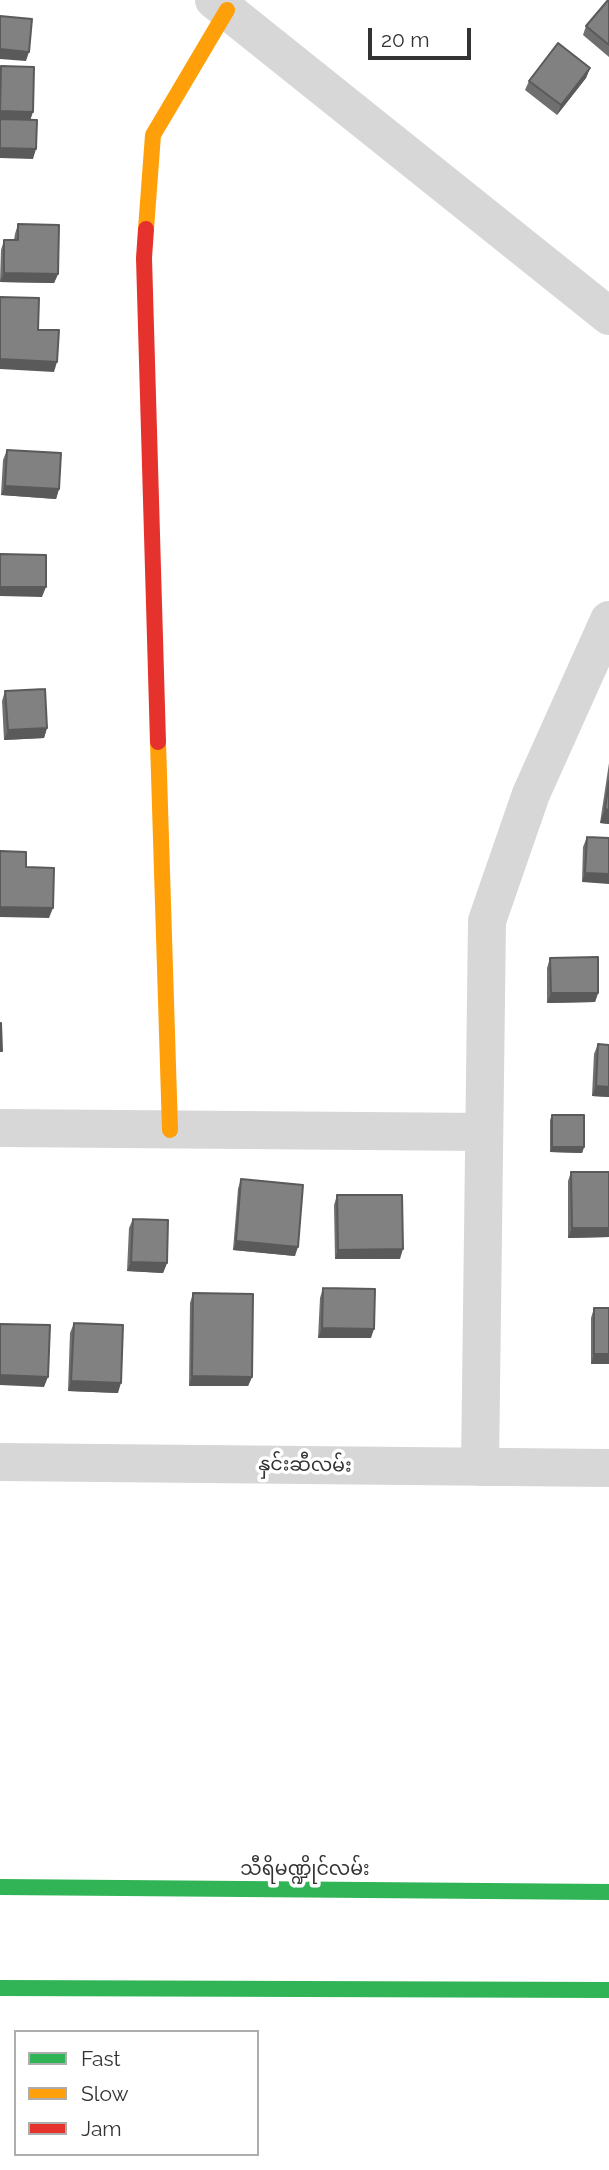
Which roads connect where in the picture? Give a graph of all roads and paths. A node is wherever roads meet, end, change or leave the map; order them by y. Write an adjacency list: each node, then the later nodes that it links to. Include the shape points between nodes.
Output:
1 (221, 5): 2 (street); 5 (main road, via 153,135 144,258)
2 (609, 316)
3 (609, 620): 6 (street, via 531,794 486,921)
4 (0, 1128): 5 (street)
5 (170, 1130): 6 (street)
6 (484, 1132): 8 (street)
7 (0, 1462): 8 (street, နှင်းဆီလမ်း)
8 (480, 1467): 9 (street, နှင်းဆီလမ်း)
9 (609, 1468)
10 (0, 1887): 11 (main road, သီရိမဏ္ဍိုင်လမ်း)
11 (609, 1892)
12 (0, 1987): 13 (main road)
13 (609, 1990)

